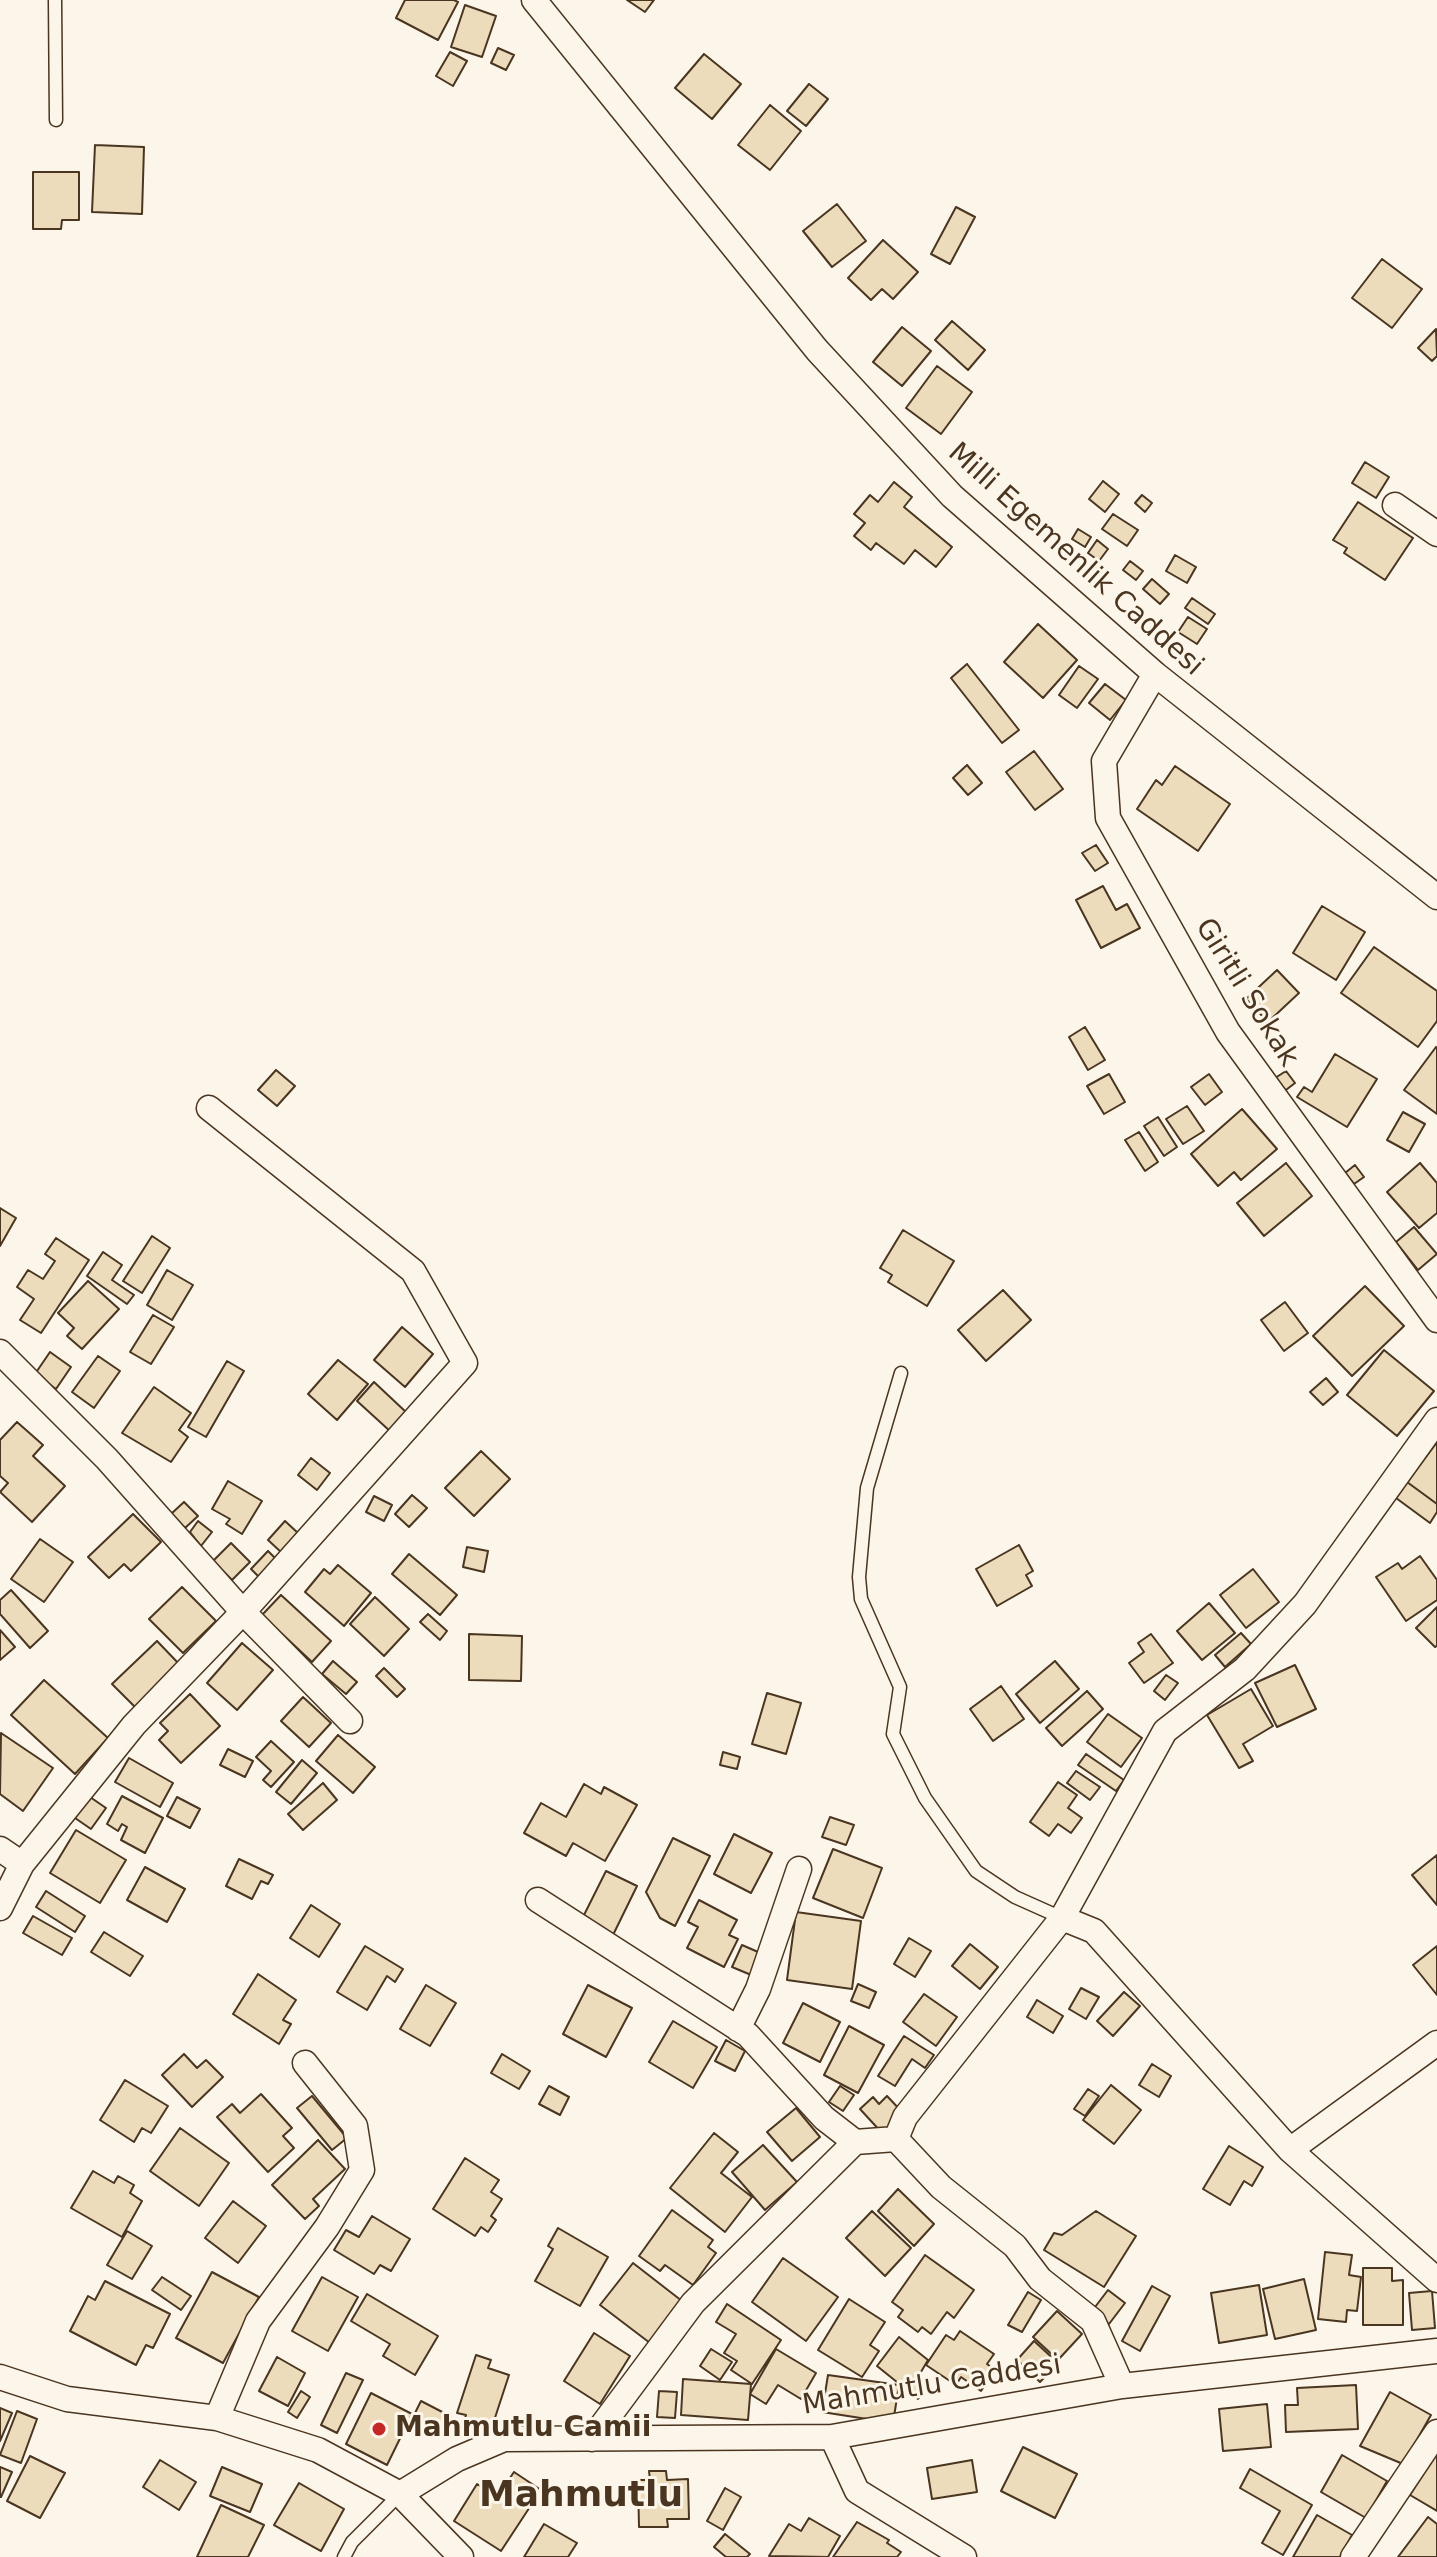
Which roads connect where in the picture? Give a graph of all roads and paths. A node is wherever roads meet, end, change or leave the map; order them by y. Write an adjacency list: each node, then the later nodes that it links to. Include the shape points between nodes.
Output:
1 (55, 0): 3 (lane)
2 (534, 0): 6 (street, Milli Egemenlik Caddesi, via 817,350 952,496)
3 (56, 120)
4 (1395, 505): 5 (street)
5 (1437, 534)
6 (1155, 674): 7 (street, Milli Egemenlik Caddesi); 9 (street, Giritli Sokak, via 1104,761 1108,818 1228,1032)
7 (1437, 897)
8 (209, 1108): 13 (street, via 413,1271 465,1363)
9 (1437, 1320)
10 (0, 1352): 13 (street, via 107,1459)
11 (901, 1373): 20 (lane, via 867,1488 859,1577 861,1599 900,1687 893,1734 925,1798 976,1871 1015,1897)
12 (1437, 1420): 20 (street, via 1305,1604 1245,1669 1165,1731)
13 (243, 1612): 14 (street); 16 (street, via 134,1725)
14 (350, 1721)
15 (0, 1849): 16 (street)
16 (22, 1864): 19 (street)
17 (799, 1869): 21 (street, via 758,1989)
18 (538, 1900): 21 (street)
19 (0, 1908)
20 (1062, 1918): 24 (street, via 905,2117); 26 (street, via 1094,1931)
21 (738, 2029): 25 (street, via 824,2118)
22 (1437, 2043): 26 (street)
23 (305, 2063): 31 (street, via 355,2126 362,2170 258,2321)
24 (896, 2139): 25 (street); 30 (street, via 941,2187 1015,2246 1040,2279 1093,2321)
25 (855, 2142): 34 (street, via 693,2303)
26 (1290, 2150): 27 (street)
27 (1437, 2280)
28 (1437, 2351): 30 (street, Mahmutlu Caddesi)
29 (0, 2377): 31 (street, via 67,2399)
30 (1122, 2386): 33 (street, Mahmutlu Caddesi)
31 (217, 2418): 35 (street, via 318,2450)
32 (1437, 2432): 39 (street)
33 (832, 2437): 34 (street, Mahmutlu Caddesi); 38 (street, via 857,2491)
34 (592, 2439): 35 (street, Mahmutlu Caddesi, via 504,2439 457,2459)
35 (400, 2494): 36 (lane); 37 (street)
36 (344, 2557)
37 (461, 2557)
38 (964, 2557)
39 (1353, 2557)

